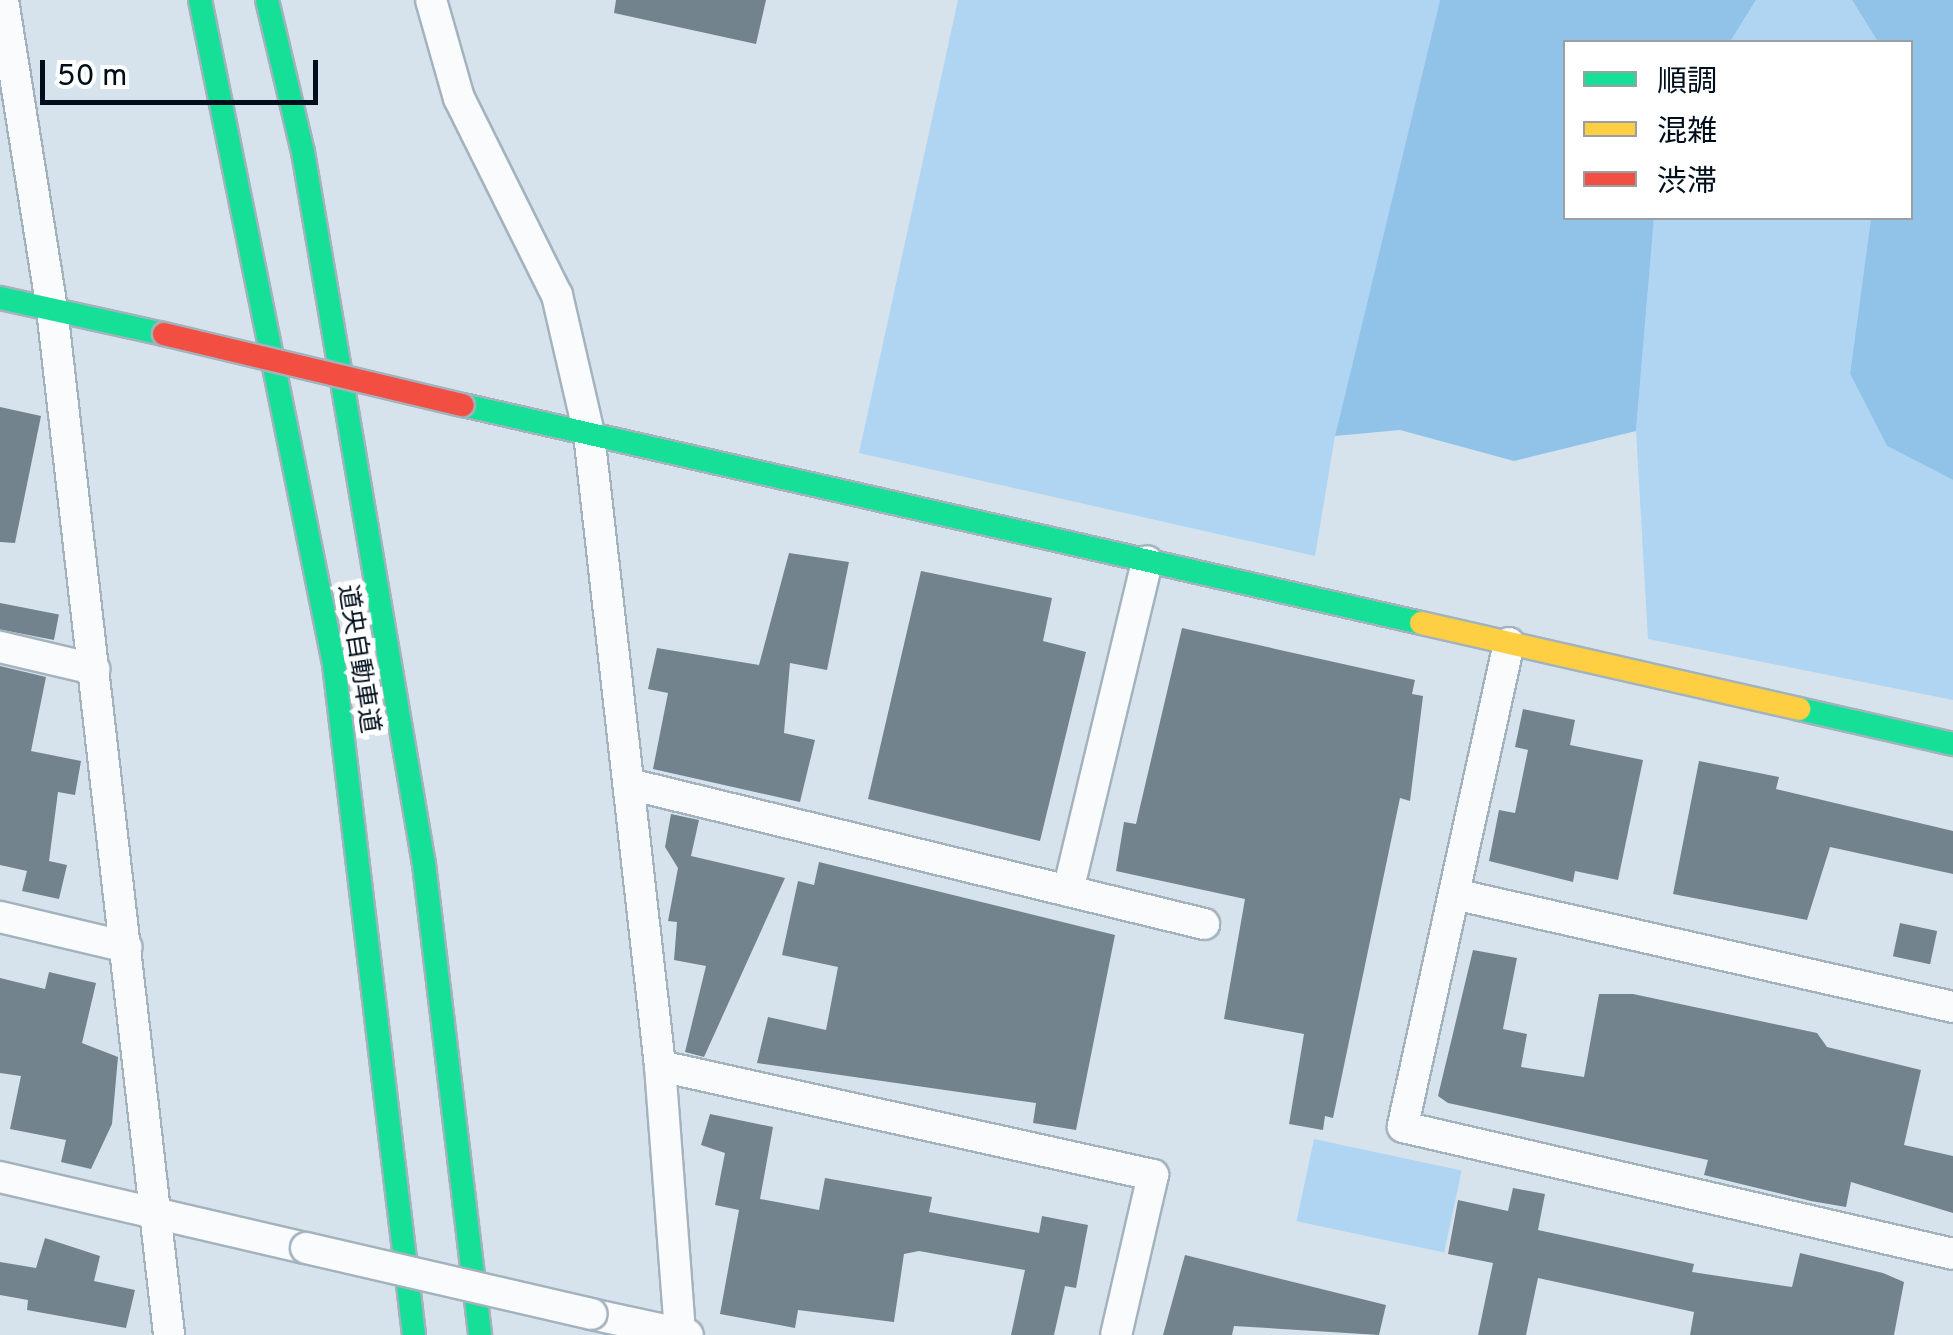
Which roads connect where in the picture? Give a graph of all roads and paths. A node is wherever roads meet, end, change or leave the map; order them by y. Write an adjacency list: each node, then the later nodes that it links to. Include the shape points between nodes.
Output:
1 (3, 0): 5 (street)
2 (200, 0): 27 (main road, 道央自動車道, via 334,664)
3 (267, 0): 28 (main road, 道央自動車道, via 303,152 424,864)
4 (432, 0): 8 (street, via 458,98 556,295)
5 (7, 58): 7 (street)
6 (0, 298): 7 (main road)
7 (52, 309): 8 (main road, bridge); 12 (street)
8 (589, 434): 9 (main road); 14 (street)
9 (1147, 561): 10 (main road); 15 (street)
10 (1509, 643): 13 (main road); 16 (street)
11 (0, 647): 12 (street)
12 (94, 669): 19 (street)
13 (1953, 744)
14 (629, 784): 15 (street); 21 (street)
15 (1068, 892): 18 (street)
16 (1454, 894): 20 (street); 24 (street, via 1403,1128)
17 (0, 917): 19 (street)
18 (1204, 924)
19 (127, 947): 23 (street)
20 (1953, 1007)
21 (660, 1066): 25 (street); 29 (street, via 1153,1175)
22 (0, 1176): 23 (street)
23 (158, 1213): 25 (street, bridge); 26 (street)
24 (1953, 1254)
25 (682, 1334)
26 (169, 1335)
27 (414, 1335)
28 (480, 1335)
29 (1116, 1335)

